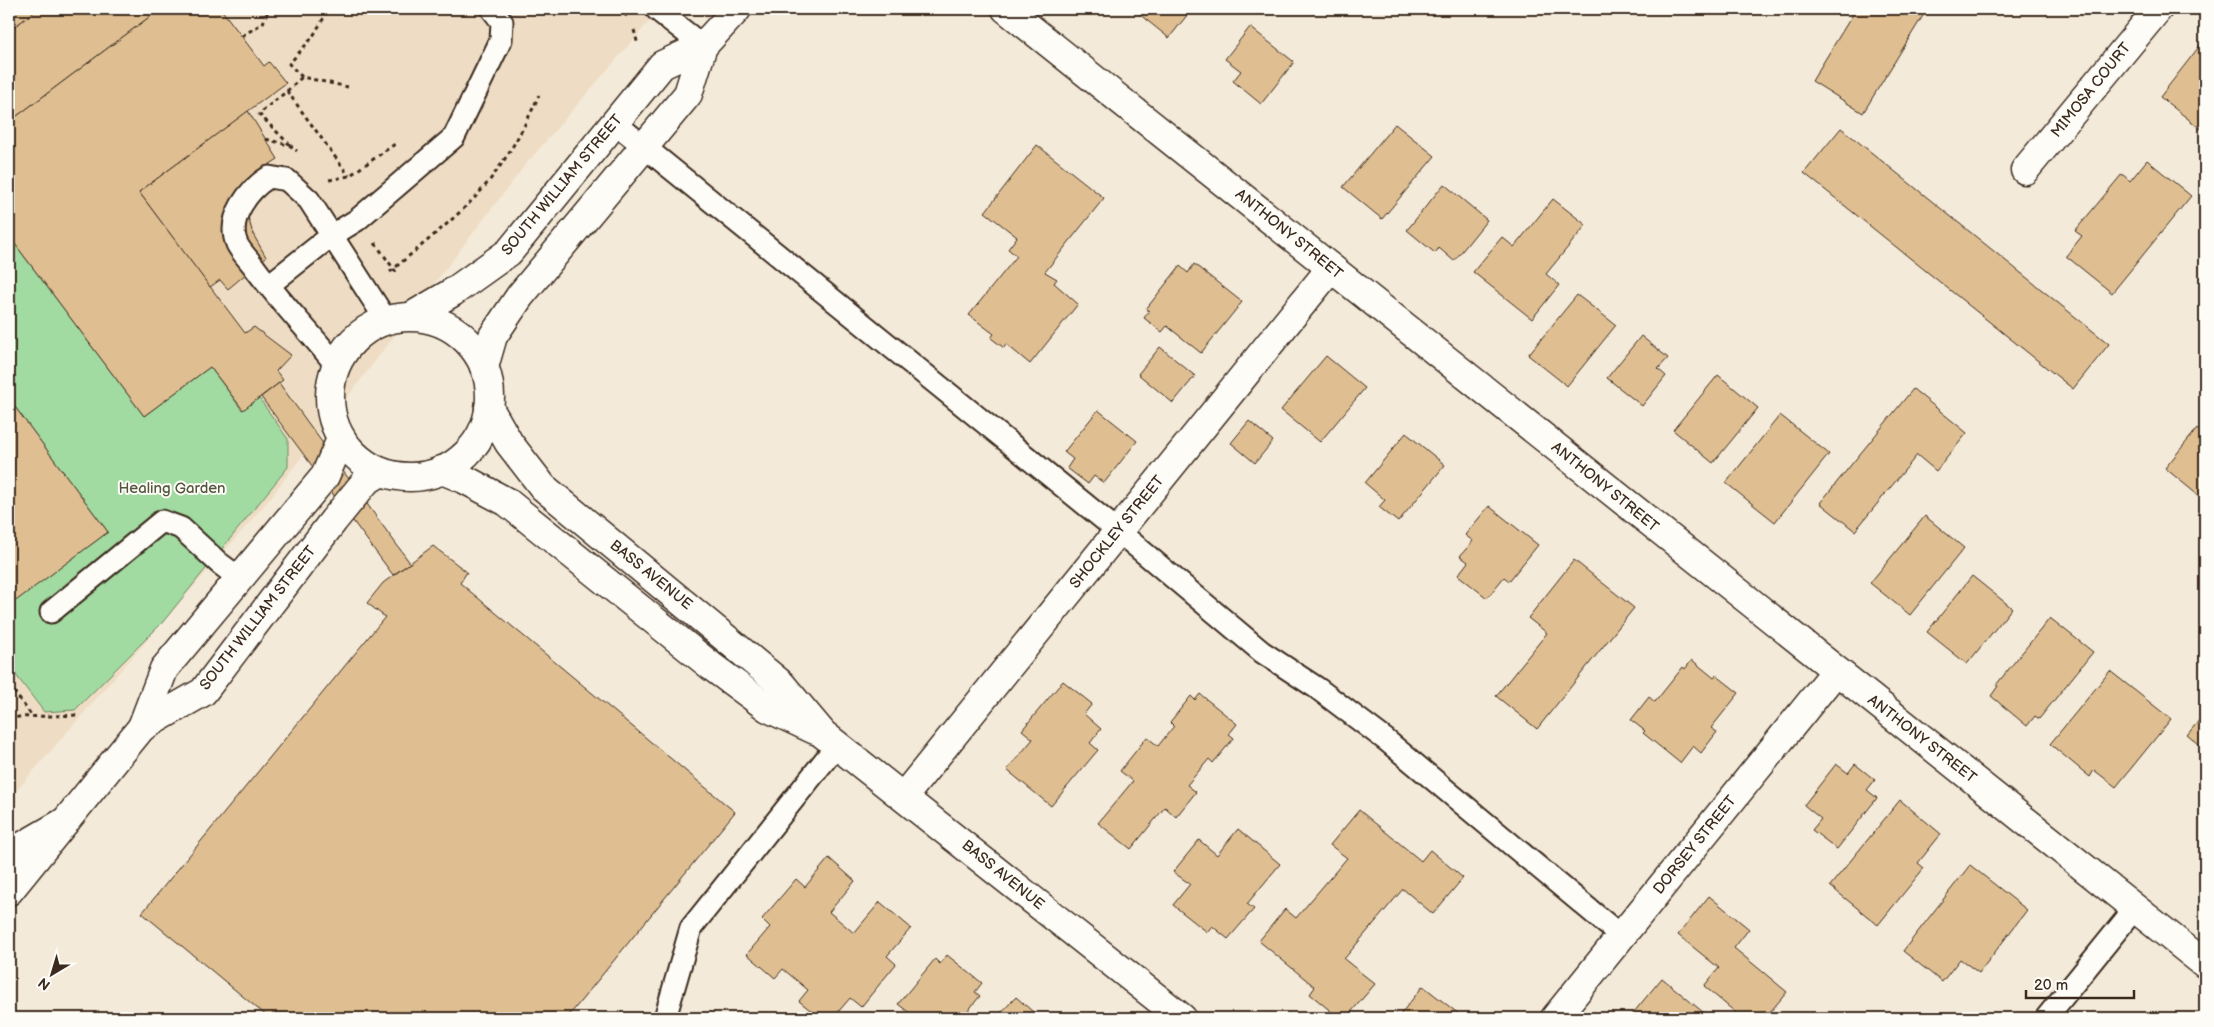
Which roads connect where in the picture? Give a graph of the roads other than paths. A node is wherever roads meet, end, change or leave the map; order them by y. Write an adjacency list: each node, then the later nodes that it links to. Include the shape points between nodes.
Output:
1 (492, 9): 10 (lane, via 502,22 501,40 454,137 357,220)
2 (656, 9): 6 (lane)
3 (737, 9): 6 (street, SOUTH WILLIAM STREET)
4 (1006, 9): 11 (street, ANTHONY STREET)
5 (2158, 9): 9 (street, MIMOSA COURT)
6 (703, 46): 7 (street, SOUTH WILLIAM STREET, via 662,65); 8 (street, SOUTH WILLIAM STREET, via 688,94)
7 (615, 123): 8 (lane); 13 (street, SOUTH WILLIAM STREET, via 509,252 453,292)
8 (644, 147): 15 (street, SOUTH WILLIAM STREET, via 520,296 494,336); 20 (lane)
9 (2025, 170)
10 (331, 236): 12 (lane); 13 (lane); 14 (lane, via 308,200 287,180 269,177 257,184 243,203 235,223 237,243 280,300)
11 (1331, 268): 20 (street, SHOCKLEY STREET); 23 (street, ANTHONY STREET)
12 (269, 285)
13 (399, 318): 14 (street, via 364,330 346,347); 15 (street, via 435,320 456,331 473,348)
14 (336, 365): 17 (street, via 329,392 332,416)
15 (484, 367): 16 (street, via 489,387)
16 (489, 408): 18 (street, via 484,427 474,445 460,460); 25 (street, BASS AVENUE, via 509,443 543,486 781,684)
17 (342, 439): 19 (street, via 359,459); 21 (street, via 325,476)
18 (442, 470): 19 (street, via 422,476); 25 (street, BASS AVENUE, via 507,502 710,666 768,708)
19 (381, 472): 24 (street, SOUTH WILLIAM STREET, via 366,481 350,500 203,692)
20 (1118, 531): 26 (street, SHOCKLEY STREET); 31 (lane, via 1262,652 1386,740)
21 (239, 578): 22 (lane, via 181,528 162,521); 24 (street, via 164,669)
22 (51, 612)
23 (1836, 671): 30 (street, ANTHONY STREET); 31 (street, DORSEY STREET)
24 (142, 727): 27 (street, SOUTH WILLIAM STREET)
25 (830, 739): 26 (street, BASS AVENUE); 33 (lane, via 691,928)
26 (904, 796): 34 (street, BASS AVENUE)
27 (66, 821): 28 (street); 29 (street, SOUTH WILLIAM STREET)
28 (9, 854)
29 (9, 891)
30 (2135, 908): 32 (street, ANTHONY STREET); 36 (lane)
31 (1621, 936): 35 (street, DORSEY STREET)
32 (2205, 964)
33 (665, 1018)
34 (1182, 1018)
35 (1554, 1018)
36 (2046, 1018)

